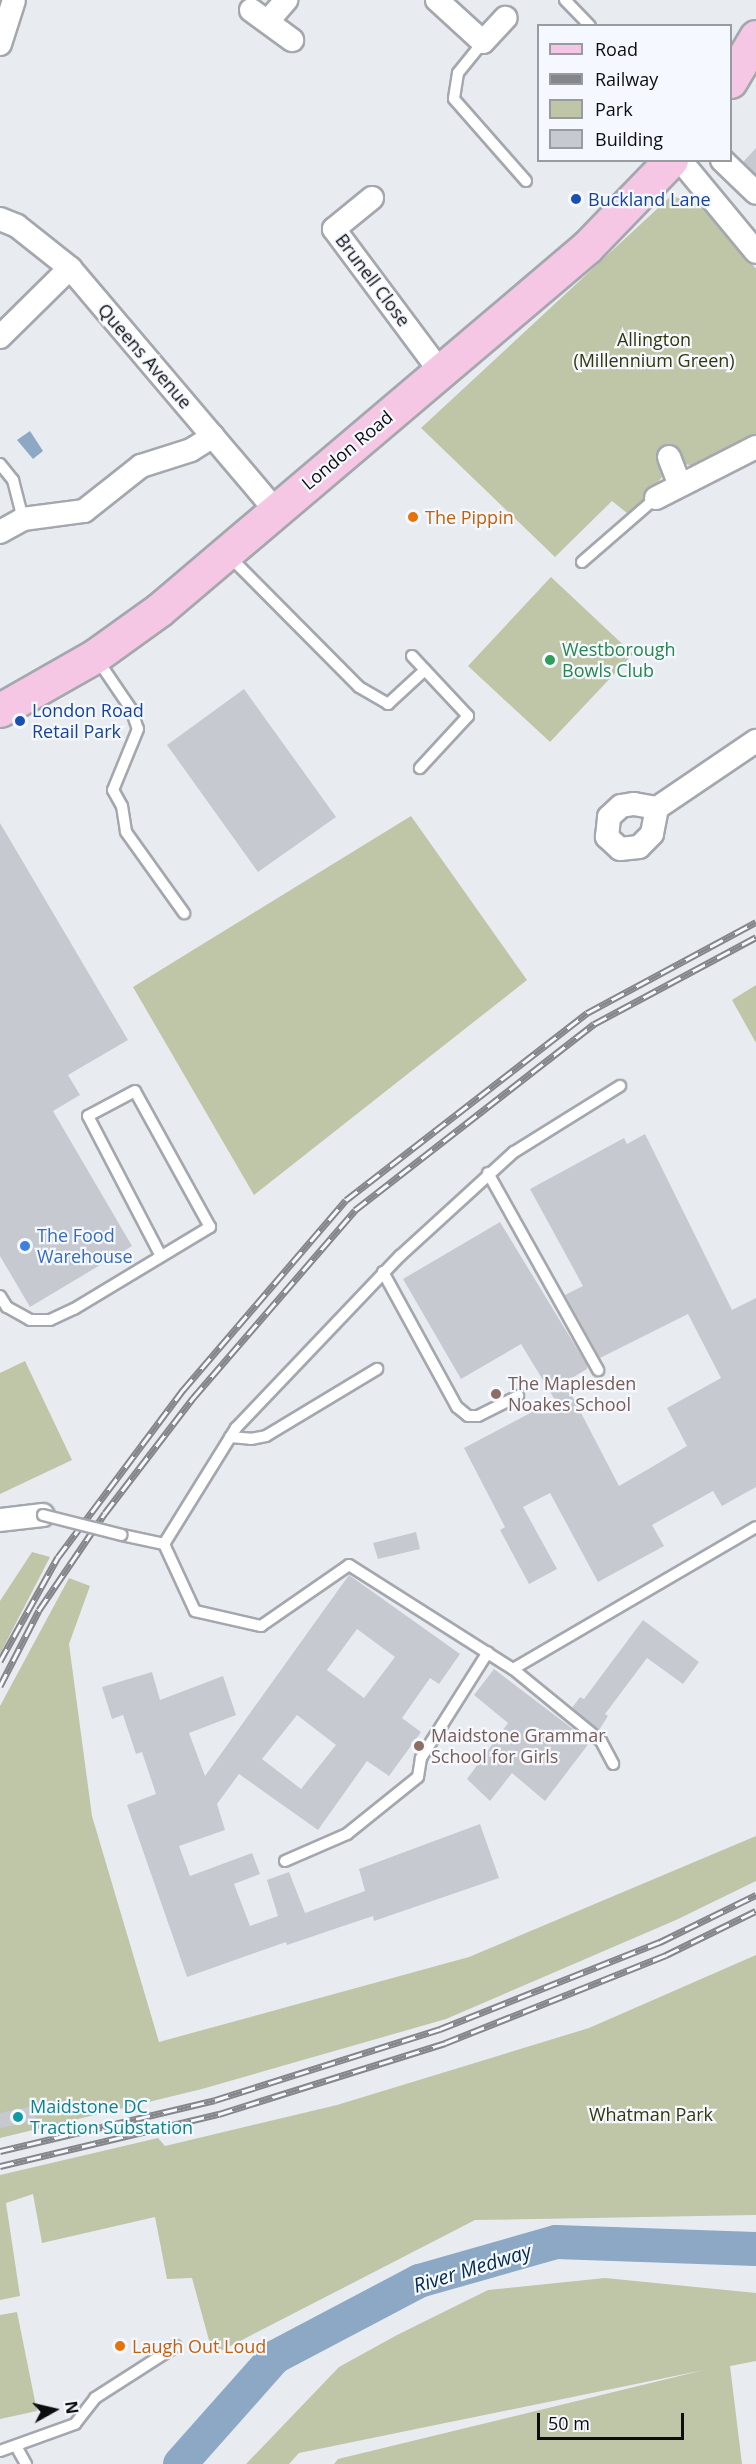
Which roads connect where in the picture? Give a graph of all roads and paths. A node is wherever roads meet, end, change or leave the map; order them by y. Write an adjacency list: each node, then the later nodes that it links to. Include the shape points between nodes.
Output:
1 (14, 0): 10 (street)
2 (286, 0): 8 (street, via 259,16)
3 (437, 0): 9 (street)
4 (565, 0): 6 (lane)
5 (506, 18): 9 (street)
6 (588, 24)
7 (756, 37): 11 (main road)
8 (292, 40)
9 (483, 42): 15 (lane, via 458,73 454,99)
10 (0, 44)
11 (732, 78)
12 (669, 162): 22 (main road, London Road, via 587,247)
13 (682, 162): 19 (street)
14 (724, 162): 16 (street)
15 (526, 181)
16 (756, 193)
17 (372, 198): 22 (street, Brunell Close, via 334,229)
18 (0, 219): 20 (street, Queens Avenue, via 17,226)
19 (756, 252)
20 (70, 268): 21 (street); 23 (street, Queens Avenue)
21 (0, 337)
22 (440, 371): 29 (main road, London Road)
23 (213, 436): 29 (street, Queens Avenue); 30 (street, via 191,450 141,466 84,511)
24 (756, 447): 27 (street)
25 (669, 458): 27 (street)
26 (0, 464): 30 (lane, via 13,480)
27 (680, 485): 28 (street)
28 (656, 498): 33 (lane)
29 (275, 510): 32 (main road, London Road)
30 (23, 519): 31 (street)
31 (0, 532)
32 (225, 552): 34 (main road, London Road, via 159,610); 36 (lane, via 359,687 388,704)
33 (582, 561)
34 (95, 656): 37 (main road, London Road); 41 (lane, via 132,709 138,729 113,790 122,806 126,832)
35 (412, 656): 36 (lane)
36 (425, 670): 39 (lane, via 468,716)
37 (0, 710)
38 (756, 741): 40 (street)
39 (420, 768)
40 (657, 808)
41 (184, 913)
42 (620, 1086): 43 (lane, via 514,1152)
43 (488, 1173): 45 (lane); 48 (lane)
44 (161, 1256): 44 (lane, via 88,1116 135,1091 210,1227); 46 (lane, via 50,1320 30,1320 7,1307)
45 (383, 1272): 49 (lane, via 457,1407 468,1416 478,1416); 50 (lane)
46 (0, 1296)
47 (376, 1369): 50 (lane, via 266,1436)
48 (598, 1370)
49 (518, 1396)
50 (230, 1437): 54 (lane)
51 (43, 1515): 52 (street); 54 (lane, bridge)
52 (0, 1520)
53 (756, 1527): 56 (lane)
54 (164, 1544): 55 (lane, via 195,1611 261,1626 349,1565)
55 (488, 1652): 56 (lane); 58 (lane, via 421,1758 418,1777 346,1834)
56 (513, 1669): 57 (lane, via 600,1741)
57 (613, 1764)
58 (285, 1861)
59 (176, 2346): 60 (lane, via 95,2398 75,2424)
60 (16, 2446): 61 (lane); 62 (lane)
61 (0, 2451)
62 (27, 2464)

